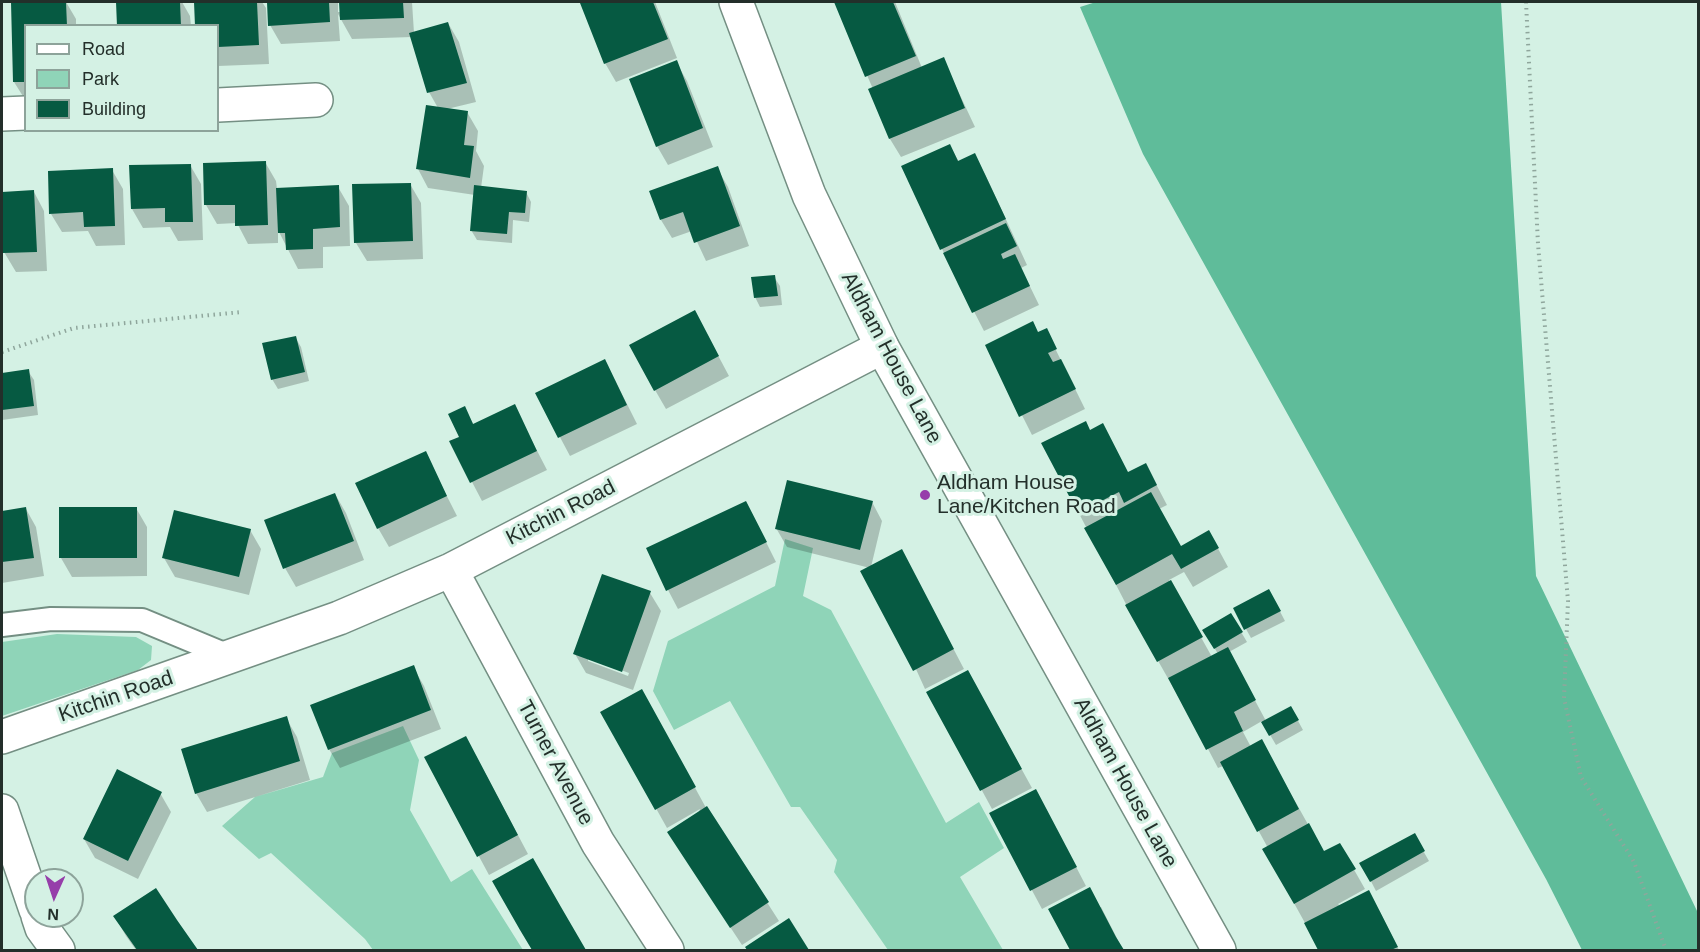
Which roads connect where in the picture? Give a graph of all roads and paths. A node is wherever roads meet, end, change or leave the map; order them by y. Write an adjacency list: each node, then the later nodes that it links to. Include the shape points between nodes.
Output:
1 (736, 2): 8 (street, Aldham House Lane, via 809,195)
2 (1526, 2): 20 (path, via 1538,244 1568,601 1564,698 1581,777 1634,862)
3 (316, 100): 4 (street)
4 (219, 105)
5 (24, 113): 6 (street)
6 (2, 114)
7 (242, 312): 9 (path, via 74,328)
8 (882, 347): 10 (street, Kitchin Road); 19 (street, Aldham House Lane)
9 (2, 352)
10 (451, 570): 12 (street, Kitchin Road, via 339,618); 18 (street, Turner Avenue, via 598,843)
11 (2, 625): 12 (lane, via 51,619 142,620)
12 (231, 657): 13 (street, Kitchin Road)
13 (2, 737)
14 (2, 811): 15 (street)
15 (24, 875)
16 (42, 928): 17 (street)
17 (57, 951)
18 (667, 951)
19 (1219, 951)
20 (1666, 951)

